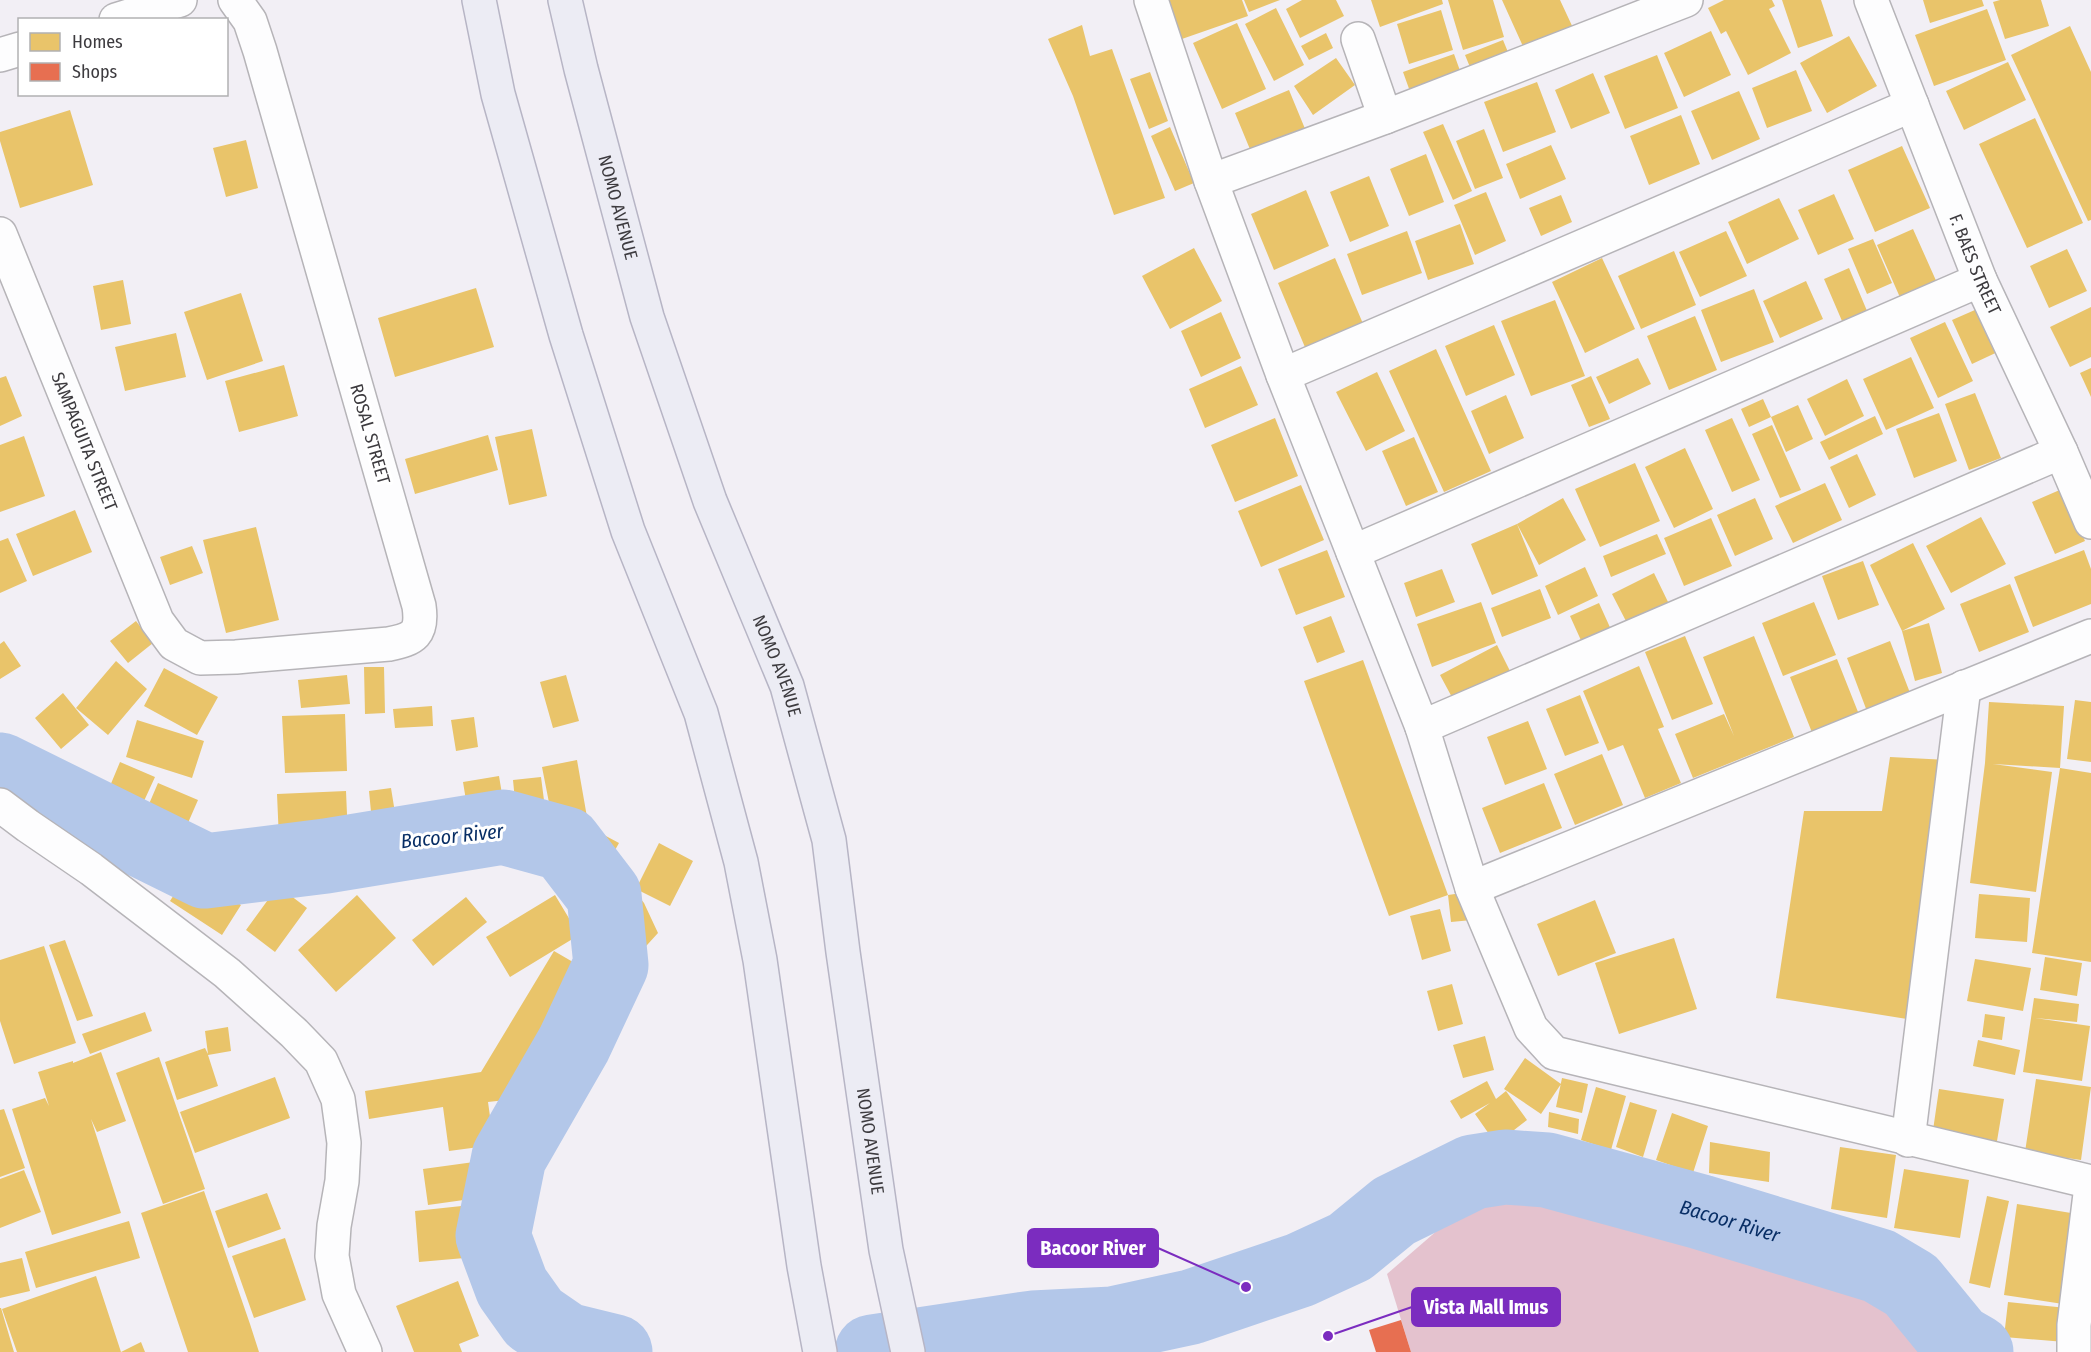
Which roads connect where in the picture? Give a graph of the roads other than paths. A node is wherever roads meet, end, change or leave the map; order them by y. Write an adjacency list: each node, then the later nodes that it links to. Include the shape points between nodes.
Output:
1 (180, 0): 8 (street)
2 (235, 0): 22 (street, ROSAL STREET, via 250,21 260,51 421,619 418,631 407,640 389,644 200,658)
3 (479, 0): 31 (main road, via 498,94 566,335 628,531 701,713 741,861 760,960)
4 (565, 0): 32 (main road, NOMO AVENUE, via 647,317 710,501 787,686 829,840 886,1250)
5 (1151, 0): 14 (street)
6 (1686, 0): 13 (street)
7 (1871, 0): 12 (street, F. BAES STREET)
8 (122, 18)
9 (1358, 39): 13 (street)
10 (18, 50): 11 (street)
11 (0, 55)
12 (1912, 105): 16 (street, F. BAES STREET); 17 (street)
13 (1385, 117): 14 (street)
14 (1211, 181): 17 (street)
15 (0, 234): 22 (street, SAMPAGUITA STREET, via 157,621)
16 (1980, 280): 18 (street, F. BAES STREET); 20 (street)
17 (1283, 375): 20 (street)
18 (2061, 452): 19 (street, F. BAES STREET); 24 (street)
19 (2091, 522)
20 (1353, 552): 24 (street)
21 (2091, 636): 23 (street)
22 (174, 644)
23 (1964, 687): 26 (street); 27 (street)
24 (1422, 727): 26 (street)
25 (0, 805): 30 (street, via 227,973 321,1061 338,1100 344,1143 332,1256 339,1294)
26 (1472, 888): 27 (street, via 1531,1028 1554,1053)
27 (1908, 1140): 28 (street)
28 (2091, 1184): 29 (street)
29 (2074, 1338)
30 (365, 1352)
31 (820, 1352)
32 (908, 1352)

